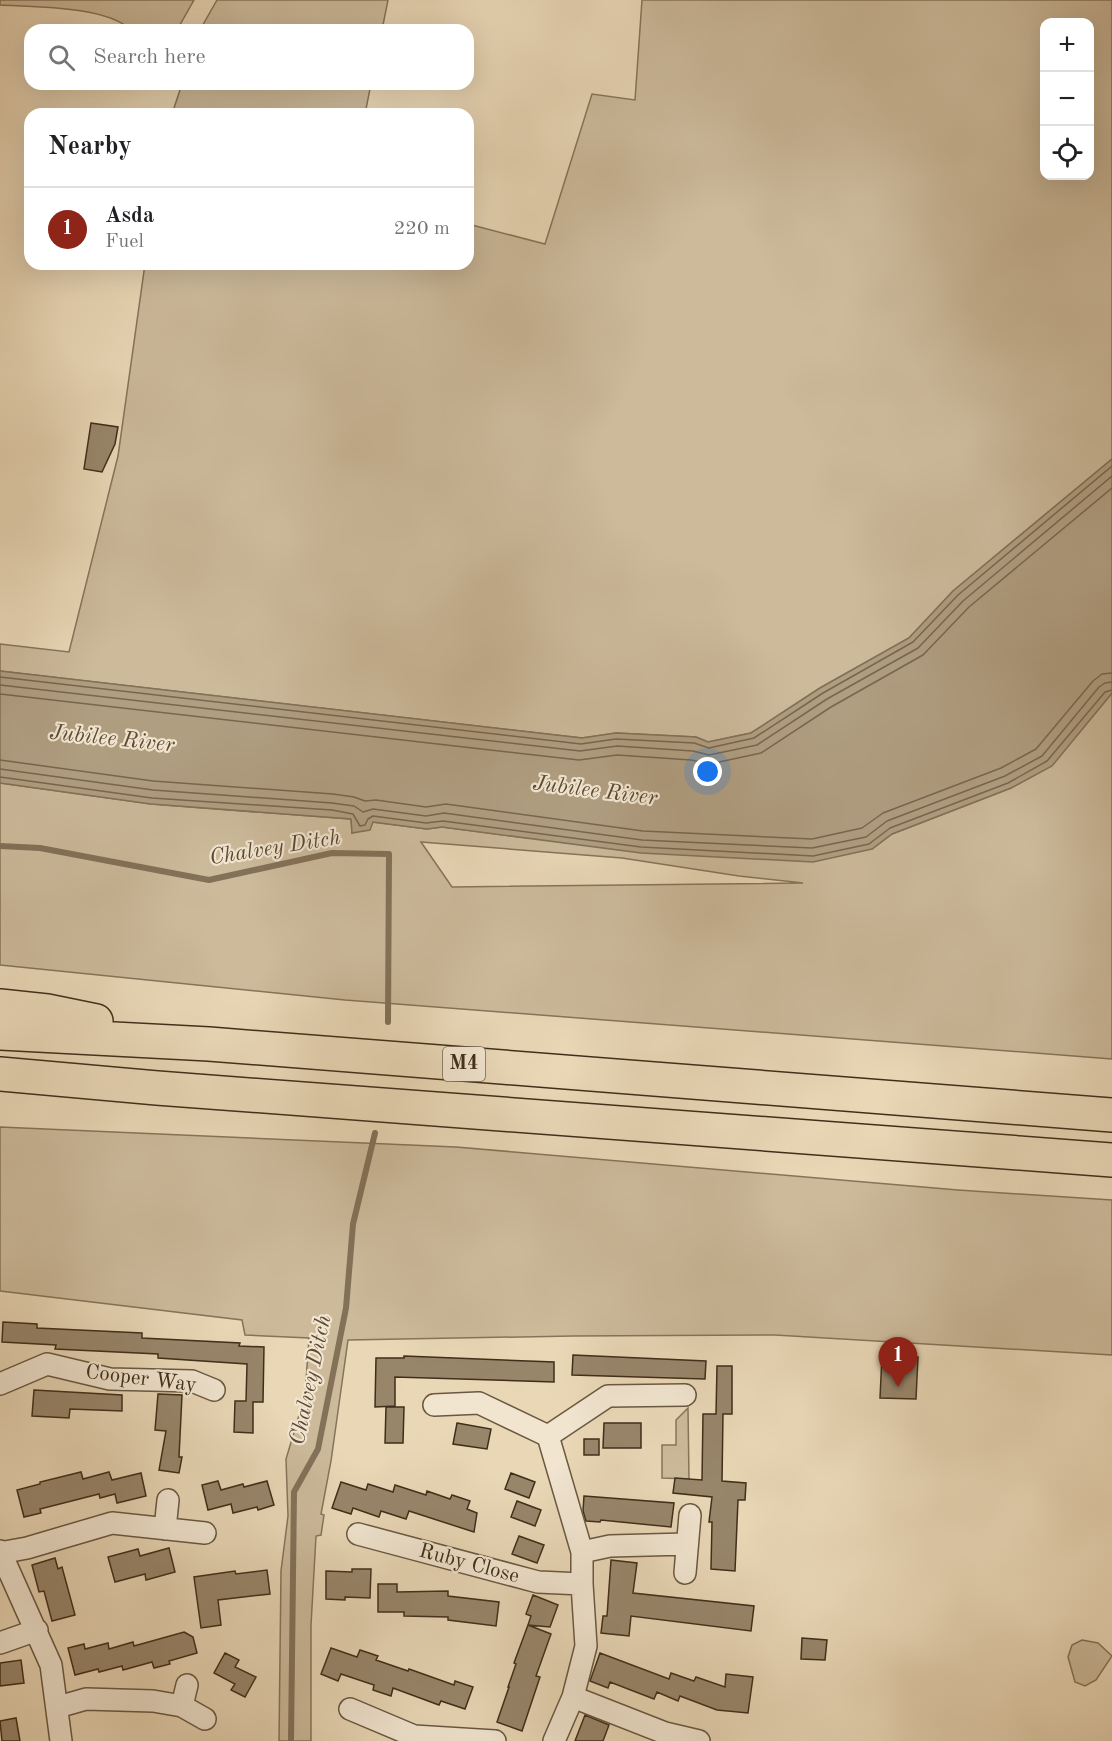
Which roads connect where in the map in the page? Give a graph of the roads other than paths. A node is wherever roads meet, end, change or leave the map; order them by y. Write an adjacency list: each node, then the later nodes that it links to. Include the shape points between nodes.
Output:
1 (0, 1006): 3 (highway, M4, via 47,1011)
2 (0, 1033): 3 (highway, M4)
3 (209, 1044): 7 (highway, M4)
4 (0, 1074): 5 (highway, M4)
5 (157, 1088): 6 (highway, M4); 8 (highway, M4)
6 (0, 1089)
7 (1112, 1114)
8 (1112, 1160)
9 (0, 1384): 10 (street, Cooper Way, via 47,1364 110,1379 192,1381)
10 (214, 1390)
11 (685, 1395): 13 (street, via 608,1396)
12 (434, 1405): 13 (street, via 479,1403)
13 (548, 1437): 21 (street)
14 (168, 1500): 16 (street)
15 (690, 1515): 19 (street)
16 (165, 1529): 17 (street); 20 (street, via 112,1523)
17 (205, 1533)
18 (358, 1534): 23 (street, Ruby Close, via 538,1582)
19 (686, 1544): 21 (street, via 610,1546); 22 (street)
20 (0, 1552): 24 (street)
21 (582, 1552): 23 (street)
22 (685, 1573)
23 (582, 1584): 27 (street, via 586,1646)
24 (37, 1630): 25 (street); 29 (street, via 51,1665)
25 (0, 1643)
26 (187, 1685): 28 (street)
27 (573, 1697): 34 (street); 35 (street, via 665,1733)
28 (182, 1706): 29 (street, via 86,1699); 31 (street)
29 (58, 1707): 32 (street)
30 (350, 1709): 33 (street, via 414,1736)
31 (206, 1719)
32 (61, 1741)
33 (495, 1741)
34 (554, 1741)
35 (699, 1741)

